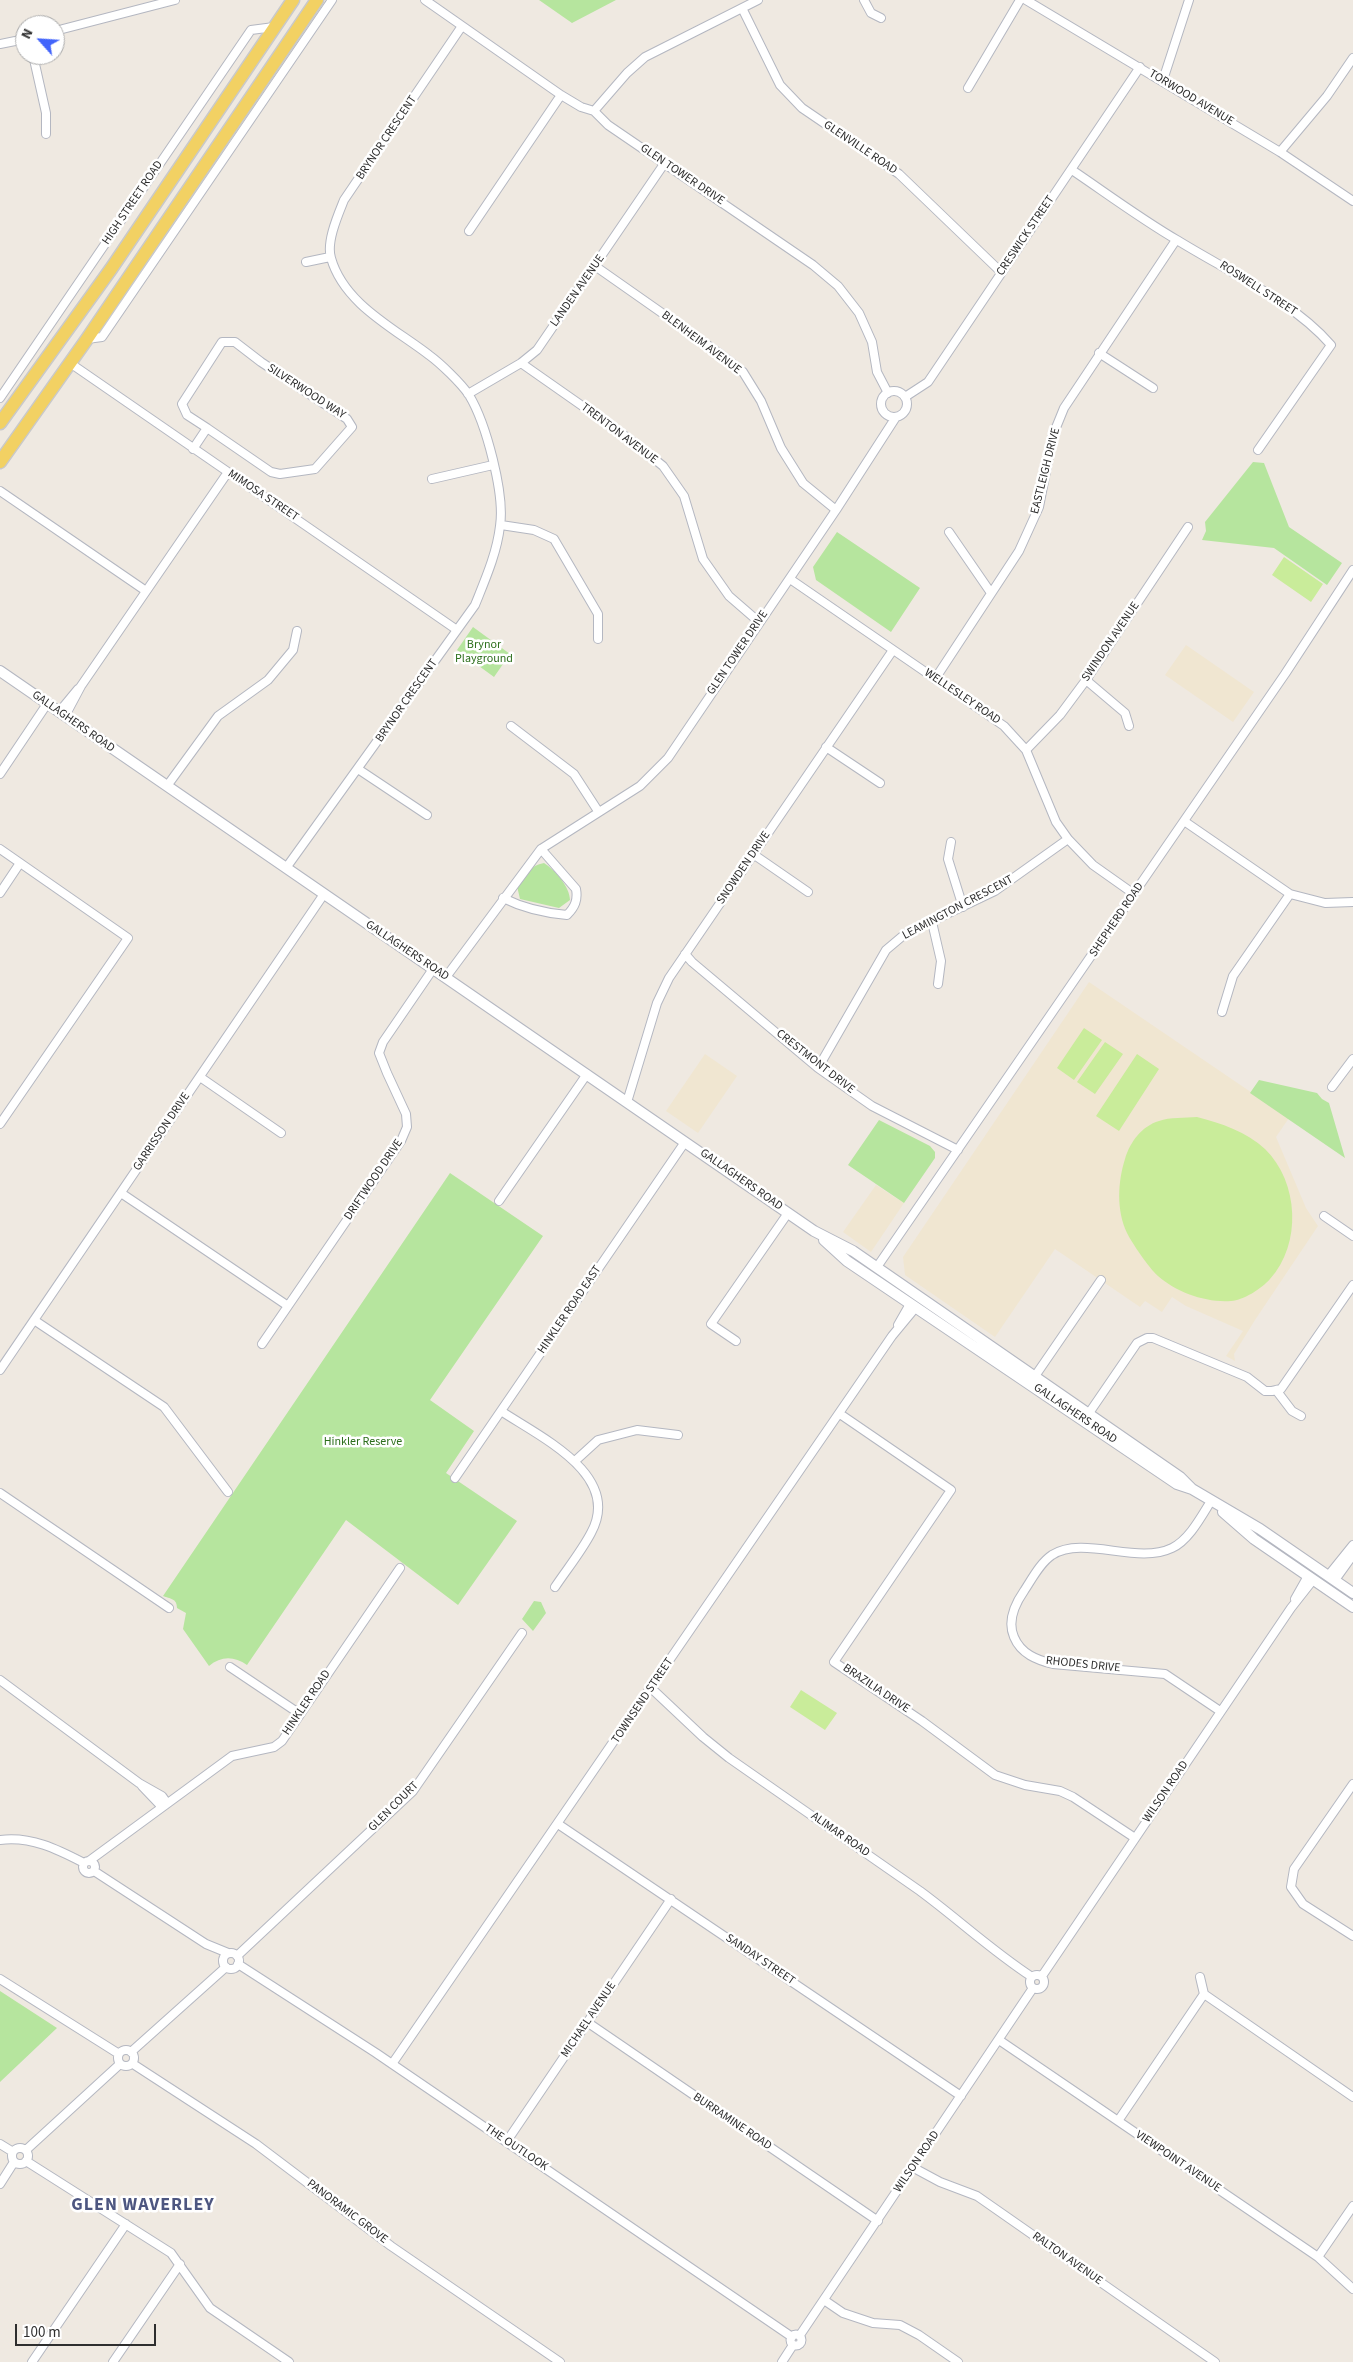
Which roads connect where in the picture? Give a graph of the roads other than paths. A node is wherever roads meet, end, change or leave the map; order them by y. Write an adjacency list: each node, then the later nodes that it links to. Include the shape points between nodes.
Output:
1 (175, 0): 14 (street)
2 (317, 0): 36 (main road)
3 (332, 0): 36 (street, via 102,337)
4 (425, 0): 13 (street, GLEN TOWER DRIVE)
5 (758, 0): 11 (street)
6 (864, 0): 12 (street, via 871,13)
7 (1020, 0): 22 (street)
8 (1026, 0): 20 (street, TORWOOD AVENUE)
9 (1189, 0): 21 (street)
10 (290, 1): 15 (main road, HIGH STREET ROAD)
11 (742, 8): 24 (street, via 645,58); 35 (street, GLENVILLE ROAD, via 780,85 802,108 900,174)
12 (881, 18)
13 (462, 26): 23 (street, GLEN TOWER DRIVE); 32 (street, BRYNOR CRESCENT, via 344,200 333,228)
14 (65, 28)
15 (274, 28): 43 (street, HIGH STREET ROAD, via 251,30); 45 (main road, HIGH STREET ROAD, via 111,269)
16 (15, 40): 17 (street)
17 (0, 44)
18 (1353, 58): 26 (street, via 1327,96)
19 (36, 65): 25 (street, via 46,112)
20 (1140, 67): 21 (street, TORWOOD AVENUE); 28 (street, CRESWICK STREET)
21 (1163, 80): 26 (street, TORWOOD AVENUE)
22 (968, 88)
23 (561, 95): 24 (street, GLEN TOWER DRIVE, via 581,107); 30 (street)
24 (594, 110): 27 (street, GLEN TOWER DRIVE, via 608,124)
25 (46, 134)
26 (1280, 152): 29 (street, TORWOOD AVENUE)
27 (664, 164): 34 (street, LANDEN AVENUE); 41 (street, GLEN TOWER DRIVE, via 813,265 838,286 858,313 872,342 877,372)
28 (1072, 170): 31 (street, ROSWELL STREET); 35 (street, CRESWICK STREET)
29 (1353, 201)
30 (469, 231)
31 (1176, 240): 37 (street, EASTLEIGH DRIVE); 52 (street, ROSWELL STREET, via 1246,280 1316,328 1331,345)
32 (330, 257): 33 (street); 42 (street, BRYNOR CRESCENT, via 342,282 367,310 431,356)
33 (306, 262)
34 (595, 266): 39 (street, LANDEN AVENUE, via 537,350); 58 (street, BLENHEIM AVENUE, via 743,372 761,401 780,448 803,484)
35 (1001, 272): 44 (street, CRESWICK STREET, via 928,382)
36 (86, 339): 38 (main road)
37 (1099, 353): 40 (street); 65 (street, EASTLEIGH DRIVE, via 1064,408 1053,435 1039,506 1019,551)
38 (70, 363): 47 (main road); 51 (street, MIMOSA STREET)
39 (520, 363): 42 (street, LANDEN AVENUE); 66 (street, TRENTON AVENUE, via 628,438 662,466 684,496 703,559 729,596)
40 (1153, 388)
41 (888, 393): 44 (street, via 896,392); 46 (street, via 883,398 882,407 887,415)
42 (468, 394): 54 (street, BRYNOR CRESCENT, via 484,428)
43 (1, 396): 45 (street, HIGH STREET ROAD)
44 (905, 398): 46 (street, via 906,410)
45 (12, 407): 47 (main road); 48 (main road, HIGH STREET ROAD)
46 (896, 417): 58 (street, GLEN TOWER DRIVE)
47 (32, 418): 50 (main road)
48 (0, 422)
49 (206, 428): 49 (street, SILVERWOOD WAY, via 187,414 182,404 222,342 235,342 347,418 352,427 319,467 280,474 271,472); 51 (street)
50 (5, 446): 53 (main road)
51 (193, 449): 55 (street, MIMOSA STREET)
52 (1258, 450)
53 (0, 462)
54 (493, 465): 56 (street); 59 (street, BRYNOR CRESCENT)
55 (228, 472): 64 (street); 67 (street, MIMOSA STREET)
56 (432, 479)
57 (0, 491): 64 (street)
58 (836, 510): 63 (street, GLEN TOWER DRIVE)
59 (501, 525): 67 (street, BRYNOR CRESCENT, via 475,605); 69 (street, via 534,530 554,539 598,614)
60 (1188, 527): 73 (street, SWINDON AVENUE)
61 (949, 532): 65 (street)
62 (1353, 570): 86 (street, SHEPHERD ROAD)
63 (790, 579): 66 (street, GLEN TOWER DRIVE); 70 (street, WELLESLEY ROAD)
64 (146, 591): 75 (street)
65 (991, 593): 72 (street, EASTLEIGH DRIVE)
66 (759, 622): 84 (street, GLEN TOWER DRIVE, via 668,758 640,786)
67 (457, 630): 80 (street, BRYNOR CRESCENT)
68 (297, 631): 83 (street, via 293,650 268,680 218,716)
69 (598, 639)
70 (893, 650): 72 (street, WELLESLEY ROAD); 78 (street, SNOWDEN DRIVE)
71 (0, 671): 74 (street, GALLAGHERS ROAD)
72 (935, 679): 79 (street, WELLESLEY ROAD, via 1004,726)
73 (1086, 680): 77 (street, via 1124,713); 79 (street, SWINDON AVENUE, via 1060,715)
74 (47, 704): 75 (street, GALLAGHERS ROAD); 81 (street)
75 (62, 714): 83 (street, GALLAGHERS ROAD)
76 (511, 726): 84 (street, via 574,774)
77 (1129, 726)
78 (826, 747): 82 (street); 91 (street, SNOWDEN DRIVE)
79 (1026, 750): 87 (street, WELLESLEY ROAD, via 1056,822)
80 (358, 769): 85 (street); 93 (street, BRYNOR CRESCENT)
81 (0, 774)
82 (880, 783)
83 (167, 786): 93 (street, GALLAGHERS ROAD)
84 (598, 811): 90 (street, GLEN TOWER DRIVE)
85 (427, 815)
86 (1184, 821): 97 (street, SHEPHERD ROAD); 98 (street)
87 (1068, 839): 97 (street, WELLESLEY ROAD, via 1093,865); 101 (street, LEAMINGTON CRESCENT, via 995,891)
88 (951, 842): 101 (street, via 948,859)
89 (0, 849): 92 (street)
90 (541, 849): 99 (street, GLEN TOWER DRIVE); 99 (street, via 576,889 574,908 567,915 521,907)
91 (753, 854): 95 (street); 103 (street, SNOWDEN DRIVE)
92 (20, 863): 94 (street); 114 (street, via 128,938)
93 (286, 868): 96 (street, GALLAGHERS ROAD)
94 (0, 892)
95 (808, 892)
96 (324, 894): 104 (street, GALLAGHERS ROAD); 111 (street, GARRISSON DRIVE)
97 (1134, 894): 117 (street, SHEPHERD ROAD)
98 (1290, 894): 100 (street, via 1325,903); 107 (street, via 1233,976)
99 (503, 898): 105 (street, GLEN TOWER DRIVE)
100 (1353, 902)
101 (963, 907): 102 (street, LEAMINGTON CRESCENT)
102 (932, 922): 106 (street, via 942,961); 109 (street, LEAMINGTON CRESCENT, via 905,934 886,950)
103 (685, 954): 109 (street, CRESTMONT DRIVE); 113 (street, SNOWDEN DRIVE, via 656,1003)
104 (433, 969): 105 (street, GALLAGHERS ROAD); 128 (street, DRIFTWOOD DRIVE, via 383,1042 379,1053 406,1114 407,1128)
105 (446, 978): 110 (street, GALLAGHERS ROAD)
106 (938, 984)
107 (1222, 1012)
108 (1353, 1059): 112 (street)
109 (818, 1068): 117 (street, CRESTMONT DRIVE, via 872,1106)
110 (587, 1074): 113 (street, GALLAGHERS ROAD); 119 (street)
111 (200, 1077): 115 (street); 118 (street, GARRISSON DRIVE)
112 (1332, 1086)
113 (627, 1102): 116 (street, GALLAGHERS ROAD)
114 (0, 1124)
115 (282, 1133)
116 (685, 1142): 120 (street, GALLAGHERS ROAD); 136 (street, HINKLER ROAD EAST)
117 (958, 1150): 124 (street, SHEPHERD ROAD)
118 (121, 1192): 128 (street); 130 (street, GARRISSON DRIVE)
119 (499, 1201)
120 (788, 1213): 123 (street, GALLAGHERS ROAD); 131 (street, via 711,1324)
121 (1324, 1216): 122 (street)
122 (1353, 1236)
123 (842, 1250): 124 (street, GALLAGHERS ROAD); 125 (street, GALLAGHERS ROAD)
124 (877, 1267): 125 (street); 134 (street, GALLAGHERS ROAD)
125 (870, 1277): 129 (street, GALLAGHERS ROAD)
126 (1101, 1280): 134 (street)
127 (1353, 1285): 135 (street, via 1281,1389)
128 (288, 1306): 132 (street, DRIFTWOOD DRIVE)
129 (913, 1306): 134 (street, GALLAGHERS ROAD); 137 (street, TOWNSEND STREET)
130 (34, 1320): 133 (street, GARRISSON DRIVE); 143 (street, via 164,1407)
131 (736, 1341)
132 (262, 1344)
133 (0, 1370)
134 (1033, 1380): 139 (street, GALLAGHERS ROAD)
135 (1276, 1390): 138 (street, via 1292,1411); 139 (street, via 1265,1391 1247,1377 1147,1338 1137,1344)
136 (501, 1411): 141 (street); 142 (street, HINKLER ROAD EAST)
137 (840, 1414): 162 (street, TOWNSEND STREET); 168 (street, BRAZILIA DRIVE, via 951,1490 834,1662 995,1775 1073,1797)
138 (1301, 1416)
139 (1086, 1417): 145 (street, GALLAGHERS ROAD, via 1180,1476 1192,1490)
140 (678, 1436): 141 (street, via 637,1430 608,1437 598,1440)
141 (575, 1461): 154 (street, via 594,1484 599,1509 592,1532)
142 (455, 1478)
143 (228, 1492)
144 (0, 1493): 158 (street)
145 (1211, 1502): 146 (street, GALLAGHERS ROAD); 163 (street, RHODES DRIVE, via 1188,1535 1174,1547 1159,1553 1067,1548 1051,1556 1014,1606 1012,1620 1013,1636 1021,1648 1035,1659 1053,1664 1165,1674)
146 (1250, 1529): 151 (street, GALLAGHERS ROAD); 152 (street, GALLAGHERS ROAD)
147 (1353, 1545): 153 (street)
148 (1353, 1555): 149 (street)
149 (1348, 1564): 153 (street); 156 (street, via 1344,1579)
150 (400, 1568): 164 (street, HINKLER ROAD)
151 (1317, 1568): 152 (street); 153 (street, GALLAGHERS ROAD)
152 (1311, 1578): 155 (street, GALLAGHERS ROAD); 163 (street, WILSON ROAD)
153 (1332, 1578): 155 (street); 156 (street, GALLAGHERS ROAD)
154 (554, 1587)
155 (1325, 1588): 157 (street, GALLAGHERS ROAD)
156 (1349, 1590)
157 (1353, 1607)
158 (169, 1608)
159 (522, 1633): 175 (street, GLEN COURT, via 413,1791)
160 (230, 1667): 164 (street)
161 (0, 1680): 166 (street)
162 (651, 1688): 167 (street, TOWNSEND STREET); 178 (street, ALIMAR ROAD, via 729,1758 926,1895)
163 (1220, 1712): 168 (street, WILSON ROAD)
164 (300, 1714): 166 (street, HINKLER ROAD, via 282,1741 274,1747 232,1756)
165 (1353, 1784): 172 (street, via 1294,1869 1291,1887 1303,1904)
166 (165, 1805): 170 (street, HINKLER ROAD)
167 (558, 1824): 171 (street, SANDAY STREET); 189 (street, TOWNSEND STREET)
168 (1135, 1838): 177 (street, WILSON ROAD)
169 (0, 1840): 170 (street, via 29,1840)
170 (90, 1865): 173 (street)
171 (670, 1899): 183 (street, MICHAEL AVENUE); 190 (street, SANDAY STREET)
172 (1353, 1936)
173 (206, 1944): 174 (street); 176 (street)
174 (228, 1953): 175 (street, THE OUTLOOK); 176 (street)
175 (237, 1960): 176 (street, via 234,1968); 189 (street, THE OUTLOOK)
176 (224, 1964): 185 (street)
177 (1042, 1976): 178 (street); 181 (street, via 1045,1981 1043,1987)
178 (1032, 1977): 181 (street)
179 (1200, 1977): 182 (street)
180 (0, 1979): 186 (street)
181 (1033, 1988): 184 (street, WILSON ROAD)
182 (1204, 1994): 191 (street); 192 (street)
183 (587, 2022): 193 (street, MICHAEL AVENUE); 202 (street, BURRAMINE ROAD)
184 (999, 2040): 190 (street, WILSON ROAD); 192 (street, VIEWPOINT AVENUE)
185 (131, 2052): 186 (street, via 126,2050); 188 (street)
186 (118, 2054): 187 (street)
187 (120, 2064): 188 (street, via 128,2067); 195 (street)
188 (133, 2064): 212 (street, PANORAMIC GROVE, via 256,2144 391,2246)
189 (392, 2064): 193 (street, THE OUTLOOK)
190 (961, 2096): 199 (street, WILSON ROAD)
191 (1353, 2097)
192 (1118, 2121): 204 (street, VIEWPOINT AVENUE)
193 (507, 2141): 208 (street, THE OUTLOOK)
194 (0, 2144): 196 (street)
195 (26, 2150): 196 (street, via 20,2148); 197 (street)
196 (13, 2152): 198 (street)
197 (26, 2161): 198 (street, via 22,2164); 203 (street)
198 (14, 2162): 200 (street)
199 (914, 2168): 202 (street, WILSON ROAD); 215 (street, RALTON AVENUE, via 977,2196)
200 (0, 2184)
201 (1353, 2206): 204 (street)
202 (878, 2221): 207 (street, WILSON ROAD)
203 (126, 2224): 205 (street, via 171,2253); 209 (street)
204 (1318, 2257): 206 (street, VIEWPOINT AVENUE)
205 (180, 2264): 210 (street); 211 (street, via 212,2309)
206 (1353, 2289)
207 (824, 2300): 208 (street, WILSON ROAD); 214 (street, via 843,2313 873,2323 900,2325)
208 (795, 2339): 213 (street, WILSON ROAD)
209 (32, 2362)
210 (113, 2362)
211 (289, 2362)
212 (560, 2362)
213 (782, 2362)
214 (958, 2362)
215 (1215, 2362)

